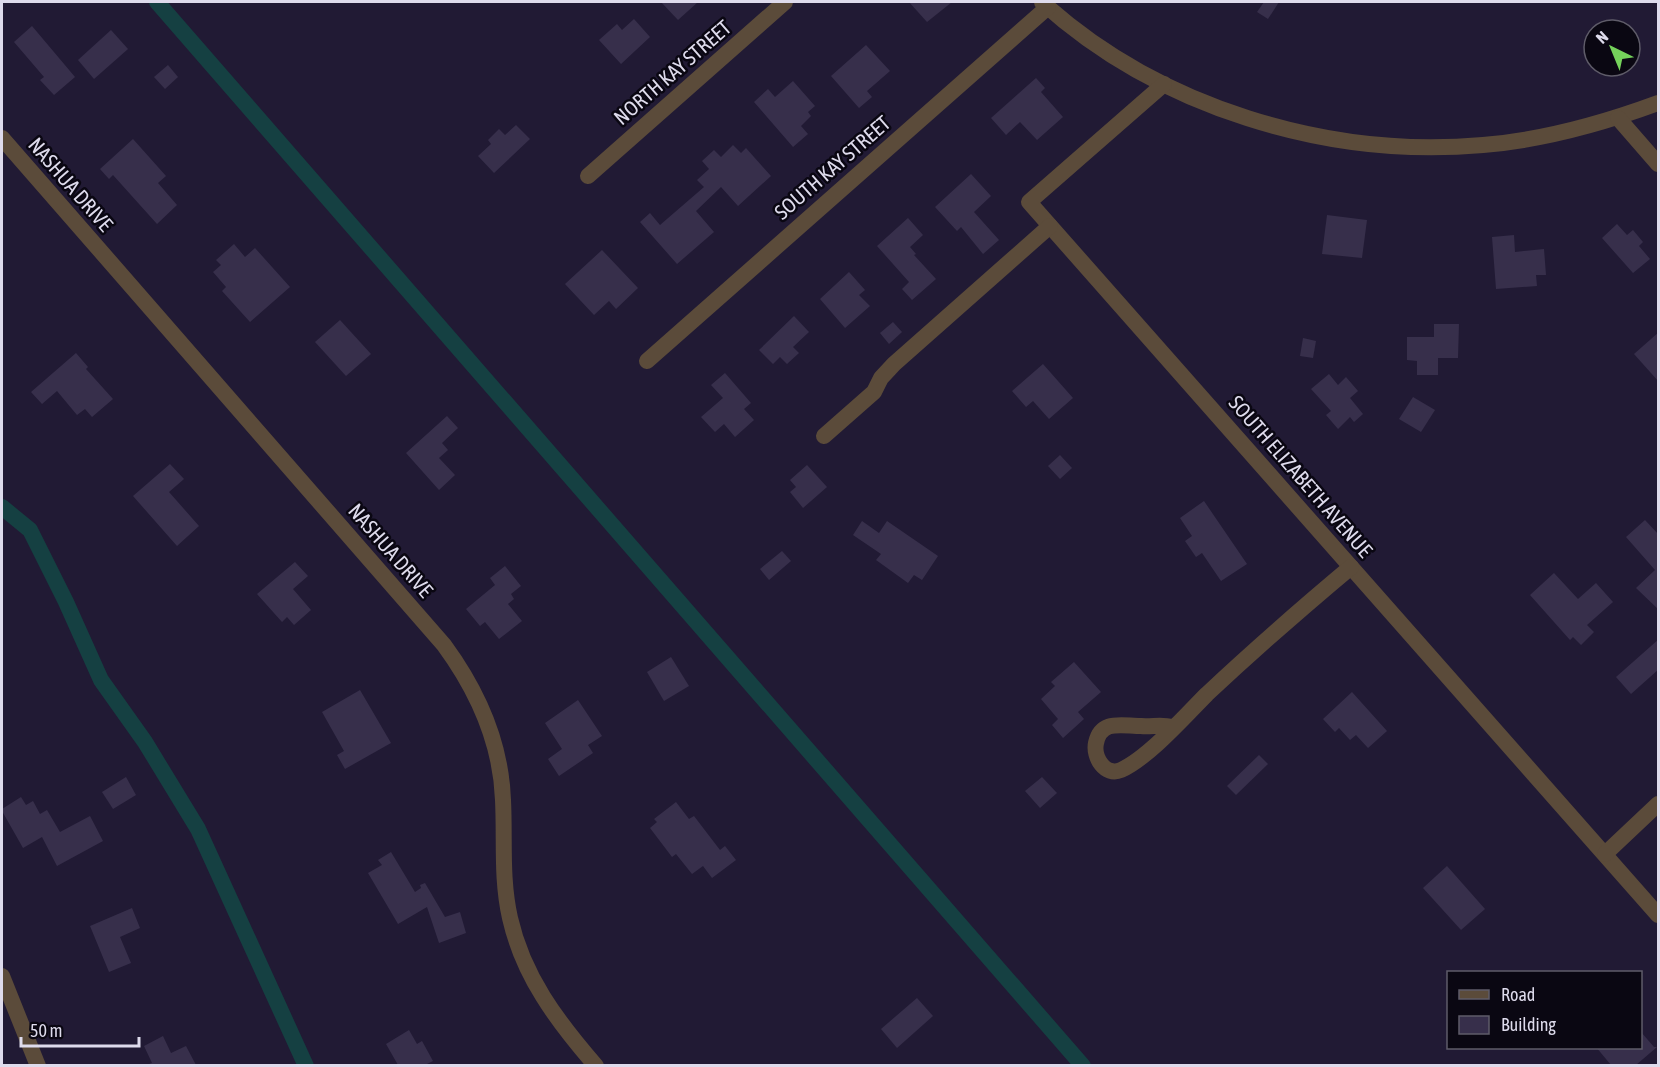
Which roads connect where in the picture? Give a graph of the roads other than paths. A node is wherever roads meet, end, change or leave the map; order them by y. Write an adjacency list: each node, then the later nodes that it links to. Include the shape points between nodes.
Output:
1 (785, 2): 8 (street, NORTH KAY STREET)
2 (1045, 4): 3 (street, via 1079,32); 10 (street, SOUTH KAY STREET)
3 (1164, 84): 5 (street, via 1218,107 1296,132 1389,146 1491,144 1575,130); 9 (street, SOUTH ELIZABETH AVENUE, via 1029,202)
4 (1659, 103): 5 (street)
5 (1618, 118): 7 (street)
6 (2, 138): 19 (street, NASHUA DRIVE, via 458,664 476,695 499,763 506,896 521,954 548,1007)
7 (1659, 164)
8 (588, 176)
9 (1050, 226): 11 (street, via 894,364 874,393); 12 (street, SOUTH ELIZABETH AVENUE)
10 (647, 361)
11 (824, 436)
12 (1351, 567): 13 (street, via 1270,635); 15 (street, SOUTH ELIZABETH AVENUE)
13 (1172, 728)
14 (1659, 804): 15 (street)
15 (1605, 854): 16 (street, SOUTH ELIZABETH AVENUE)
16 (1659, 915)
17 (2, 976): 18 (street)
18 (38, 1065)
19 (596, 1065)

